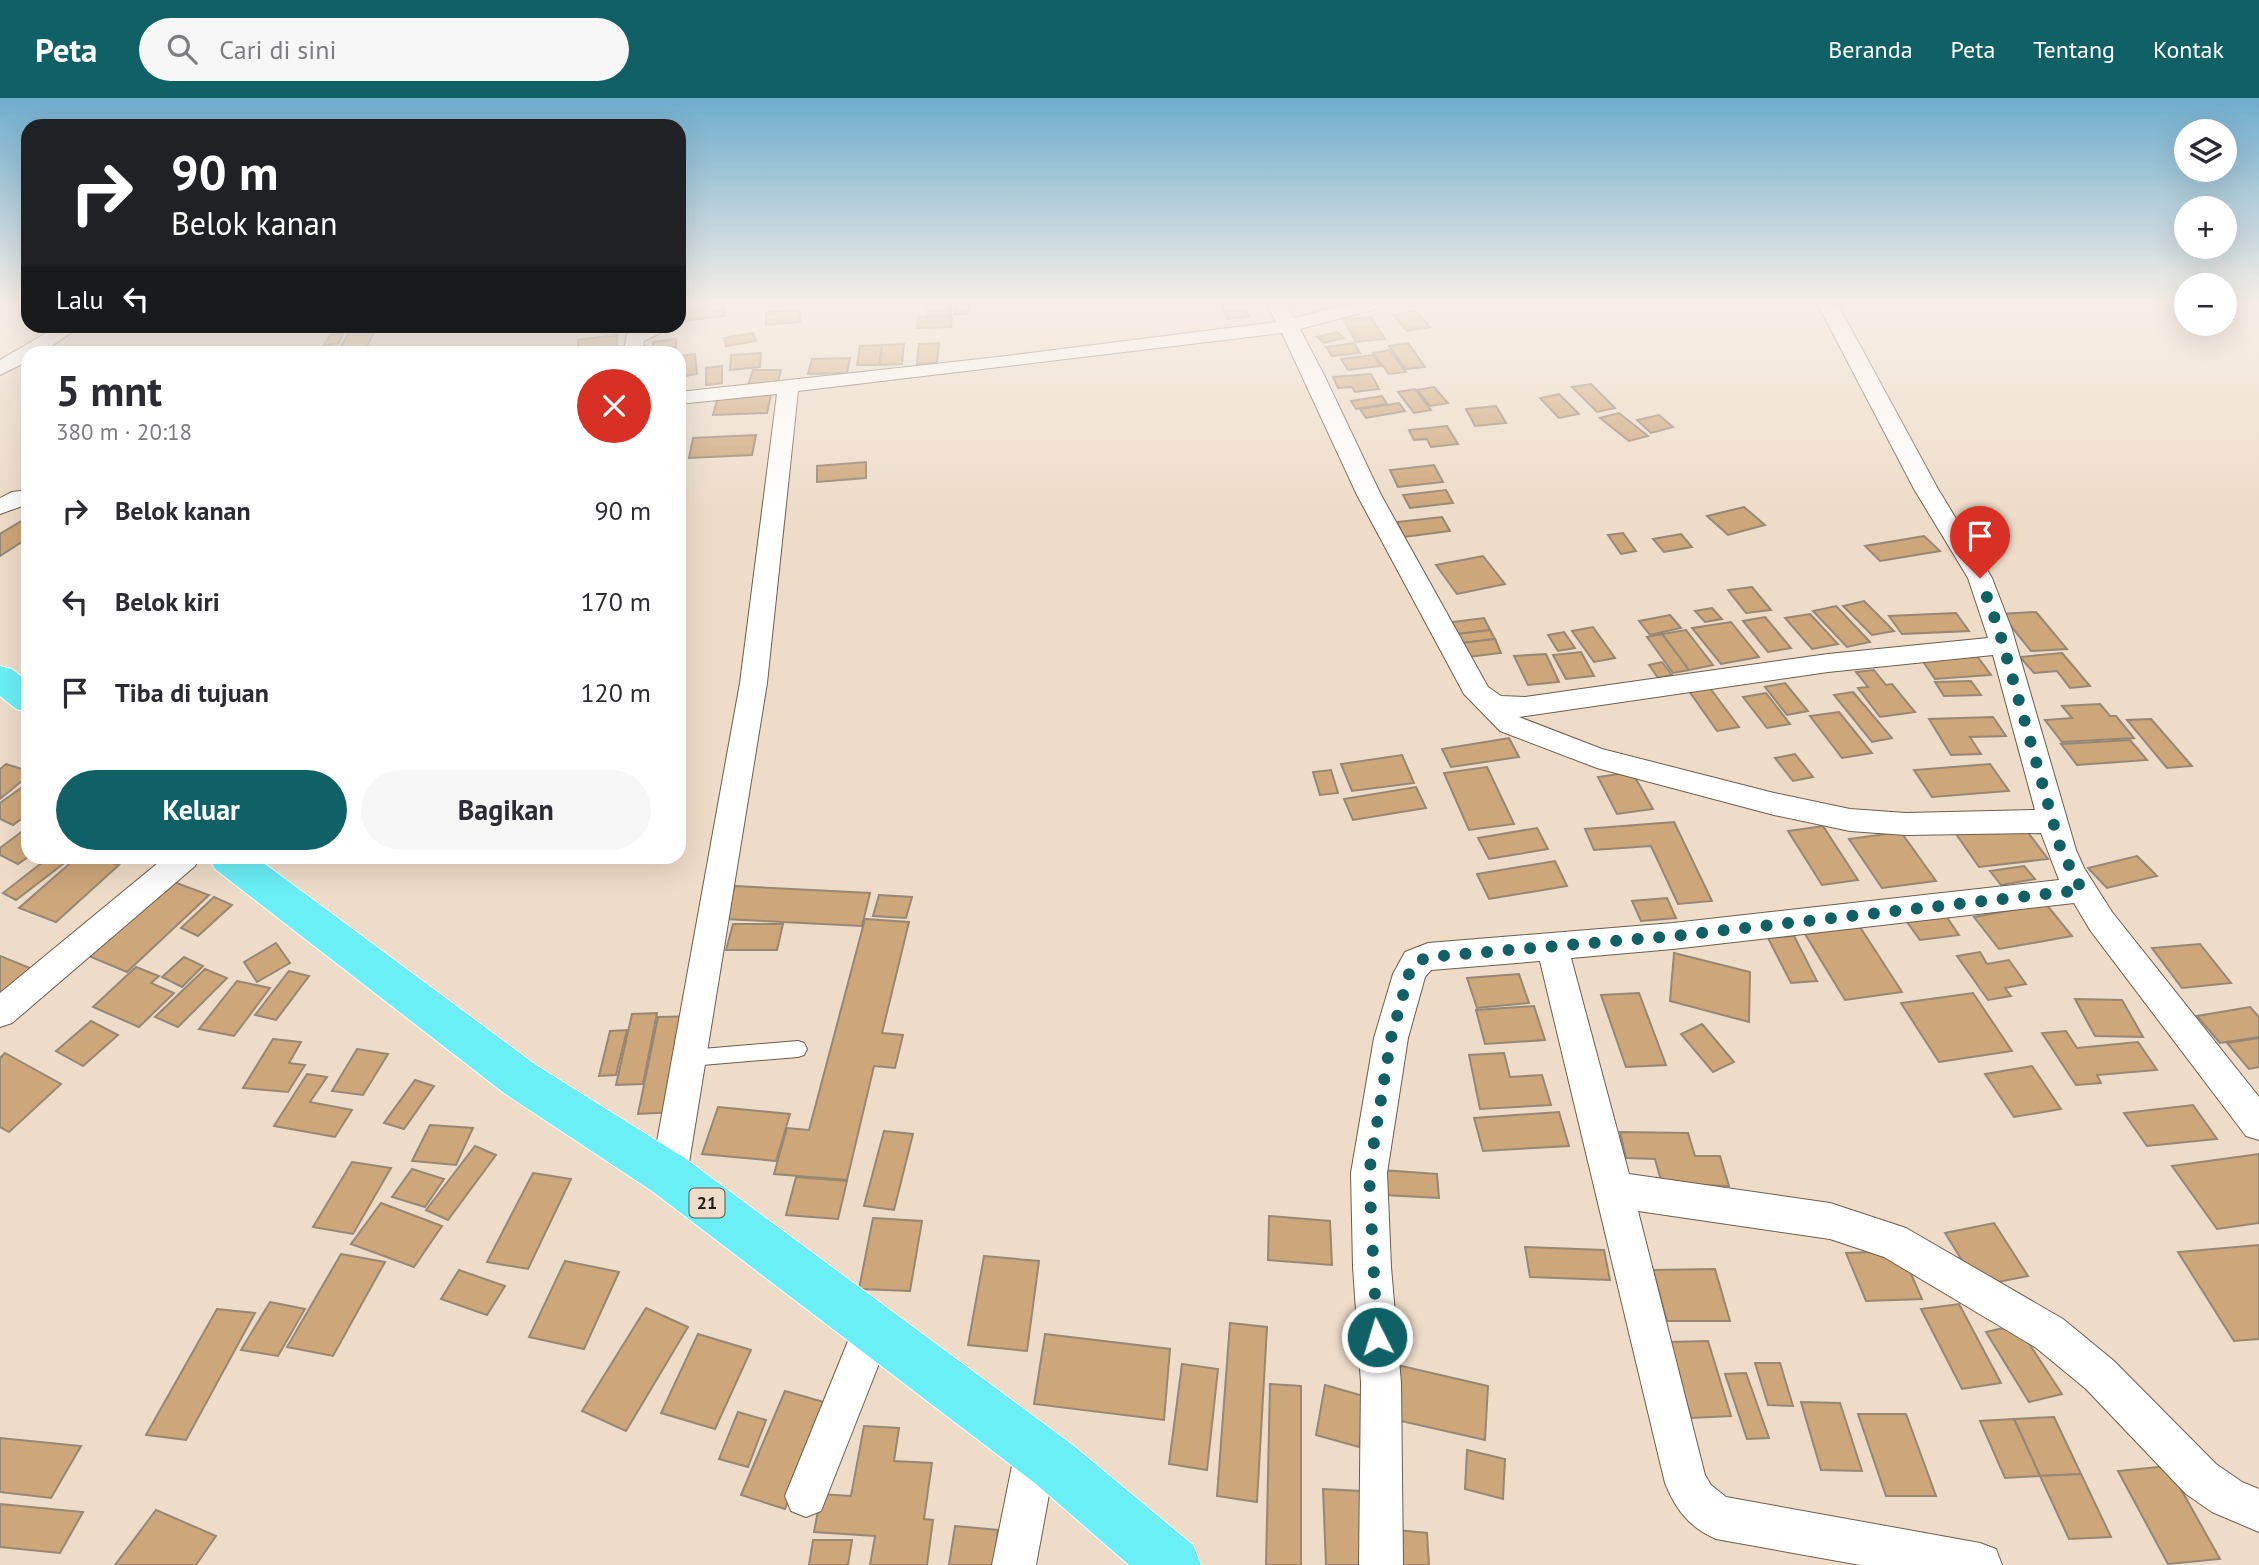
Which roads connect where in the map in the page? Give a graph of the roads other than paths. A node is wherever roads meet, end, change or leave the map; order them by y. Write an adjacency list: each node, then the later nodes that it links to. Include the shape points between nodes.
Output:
1 (889, 371): 4 (street)
2 (1309, 371): 9 (street, via 1369,495 1478,694)
3 (1863, 371): 8 (street, via 1980,578)
4 (788, 386): 5 (street); 17 (street, via 780,477 734,811)
5 (686, 397)
6 (21, 497): 7 (street)
7 (0, 507)
8 (2003, 645): 9 (street, via 1775,669 1525,707); 10 (street)
9 (1495, 706): 10 (street, via 1510,724 1597,758 1850,820 1906,824)
10 (2053, 821): 13 (street, via 2061,850)
11 (177, 864): 15 (street)
12 (237, 864): 19 (highway, 21, via 520,1079)
13 (2082, 890): 14 (street); 18 (street, via 2108,931)
14 (1552, 946): 20 (street); 27 (street, via 1428,957 1416,962 1391,1038 1369,1173 1381,1383)
15 (0, 1013)
16 (798, 1049): 17 (lane)
17 (690, 1058): 19 (street)
18 (2259, 1124)
19 (669, 1175): 21 (highway, 21)
20 (1615, 1190): 24 (street, via 1830,1221 1893,1241 2049,1333 2100,1375 2201,1479); 28 (street, via 1686,1483 1696,1500 1716,1517)
21 (873, 1328): 22 (highway, 21); 23 (street)
22 (1036, 1451): 25 (street); 26 (highway, 21)
23 (806, 1496)
24 (2259, 1511)
25 (1014, 1565)
26 (1173, 1565)
27 (1381, 1565)
28 (1980, 1565)

